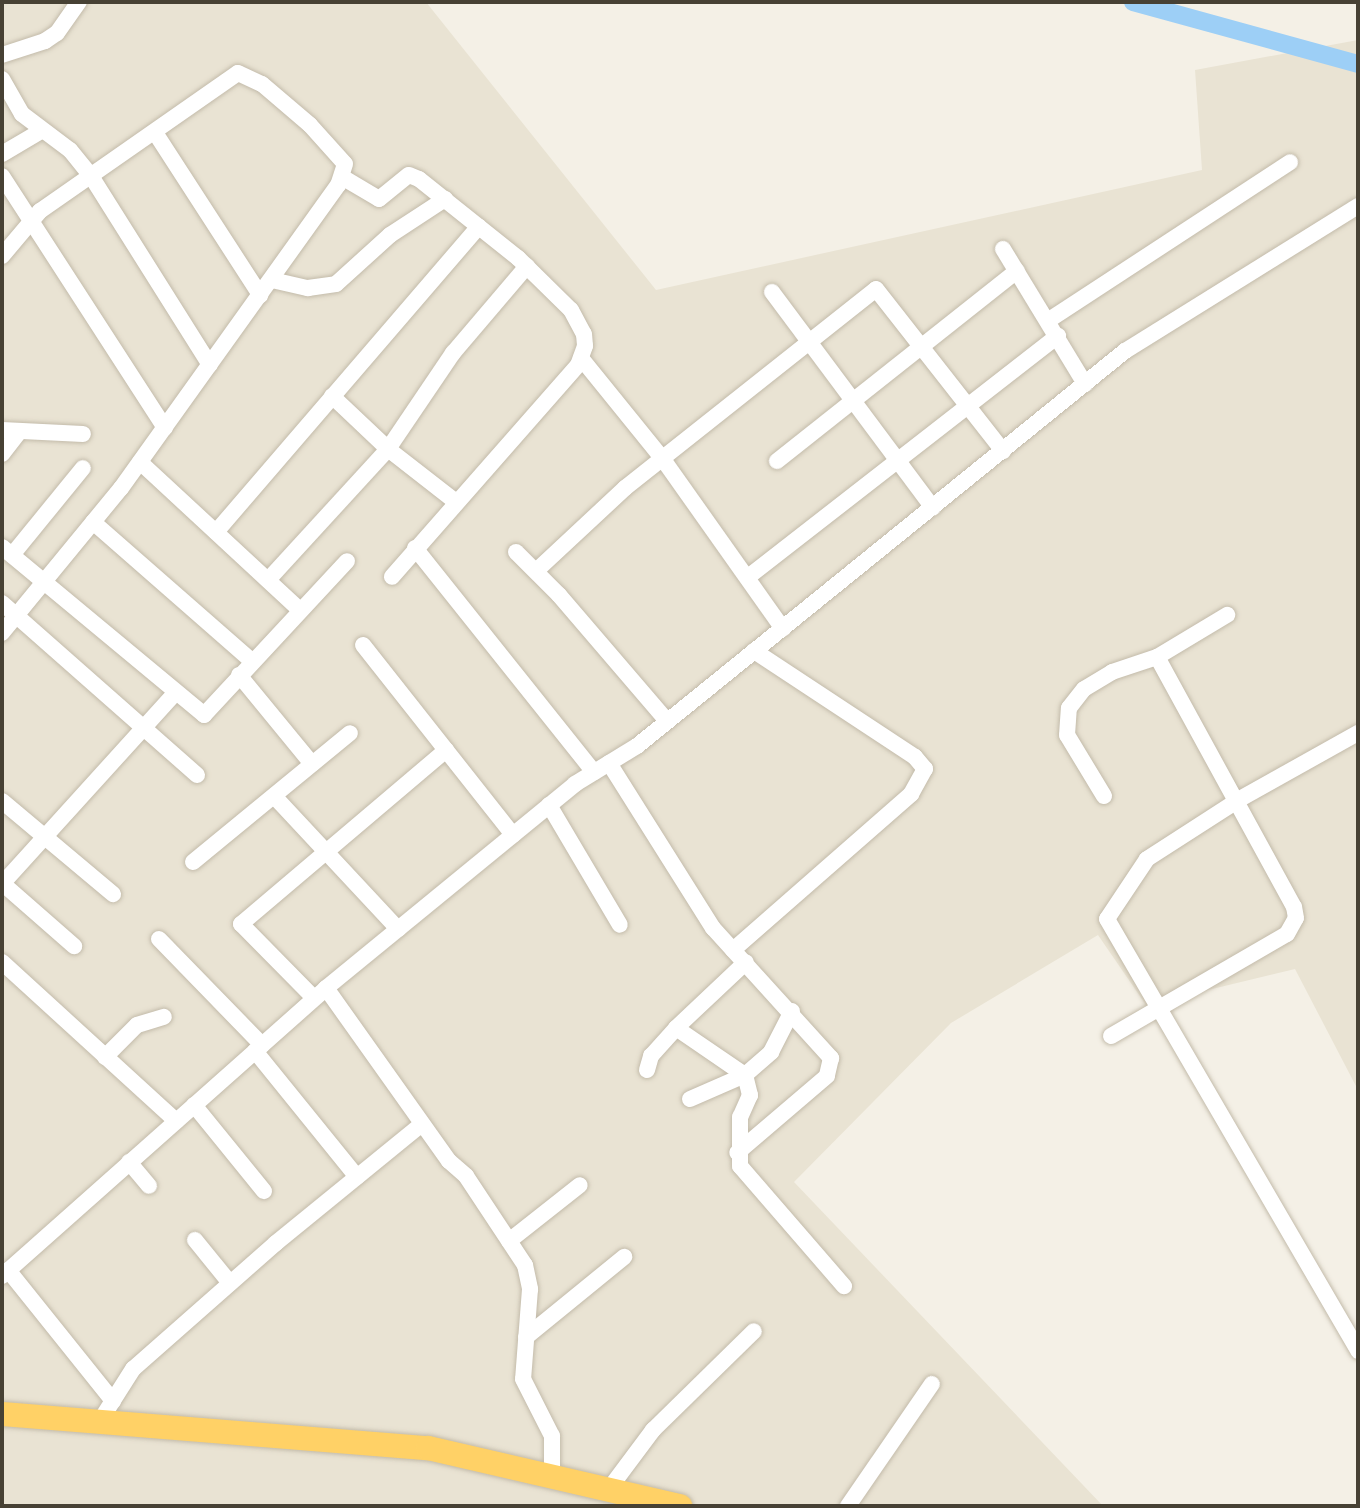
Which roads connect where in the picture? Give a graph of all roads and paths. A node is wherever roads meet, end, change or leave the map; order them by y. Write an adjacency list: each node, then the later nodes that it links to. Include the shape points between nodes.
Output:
1 (79, 2): 2 (street, via 57,33)
2 (2, 55)
3 (2, 79): 4 (street, via 22,114)
4 (41, 131): 6 (street); 9 (street, via 70,150)
5 (156, 134): 9 (street); 10 (street, via 239,73 262,84 334,147 345,164); 21 (street)
6 (2, 154)
7 (1290, 162): 22 (street)
8 (2, 176): 13 (street)
9 (91, 176): 13 (street); 27 (street)
10 (342, 177): 11 (street, via 379,199 409,175); 19 (street)
11 (445, 199): 14 (street); 19 (street, via 390,235 336,284 308,288)
12 (1358, 206): 28 (street, via 1206,298)
13 (29, 222): 16 (street); 32 (street)
14 (479, 226): 17 (street); 29 (street)
15 (1003, 249): 18 (street)
16 (2, 256)
17 (527, 266): 26 (street, via 571,310 584,334); 36 (street, via 453,353)
18 (1017, 271): 22 (street); 25 (street)
19 (272, 280): 21 (street)
20 (772, 292): 24 (street)
21 (260, 295): 27 (street)
22 (1049, 320): 23 (street)
23 (1058, 336): 28 (street); 31 (street)
24 (808, 340): 25 (street, via 876,289); 30 (street); 39 (street)
25 (922, 347): 30 (street); 31 (street)
26 (581, 358): 39 (street); 44 (street)
27 (210, 365): 32 (street)
28 (1085, 384): 37 (street)
29 (332, 396): 36 (street); 47 (street)
30 (853, 401): 40 (street); 41 (street)
31 (968, 406): 37 (street); 41 (street)
32 (164, 428): 42 (street)
33 (2, 430): 34 (street)
34 (20, 431): 35 (street); 38 (street)
35 (83, 434)
36 (388, 449): 44 (street); 55 (street)
37 (1003, 451): 45 (street)
38 (2, 454)
39 (662, 458): 52 (street); 54 (street)
40 (778, 461)
41 (898, 461): 45 (street); 54 (street)
42 (140, 462): 46 (street); 47 (street)
43 (83, 468): 49 (street)
44 (456, 502): 48 (street)
45 (933, 508): 61 (street)
46 (93, 522): 56 (street); 66 (street)
47 (216, 532): 55 (street)
48 (415, 548): 53 (street); 75 (street)
49 (7, 551): 56 (street)
50 (516, 552): 52 (street)
51 (347, 561): 58 (street)
52 (536, 571): 69 (street)
53 (392, 577)
54 (748, 577): 61 (street)
55 (268, 580): 58 (street)
56 (45, 581): 59 (street); 68 (street)
57 (2, 603): 59 (street)
58 (300, 610): 66 (street)
59 (17, 615): 62 (street); 70 (street)
60 (1227, 615): 65 (street)
61 (783, 629): 64 (street)
62 (2, 632)
63 (363, 645): 73 (street)
64 (754, 651): 69 (street); 92 (street, via 915,757 925,769 911,794)
65 (1157, 657): 78 (street, via 1112,672 1084,689 1069,708 1067,735); 80 (street)
66 (252, 661): 67 (street)
67 (239, 675): 68 (street, via 204,715); 74 (street)
68 (176, 692): 70 (street)
69 (667, 721): 75 (street)
70 (144, 727): 76 (street); 83 (street)
71 (350, 733): 74 (street)
72 (1358, 733): 80 (street)
73 (446, 750): 82 (street); 84 (street)
74 (312, 764): 77 (street)
75 (601, 768): 81 (street); 92 (street, via 690,898)
76 (197, 775)
77 (274, 796): 84 (street); 85 (street)
78 (1104, 796)
79 (2, 801): 83 (street)
80 (1236, 801): 96 (street, via 1147,859 1111,907 1107,919); 96 (street, via 1294,907 1293,927)
81 (549, 806): 82 (street); 88 (street)
82 (513, 835): 89 (street)
83 (45, 837): 86 (street); 87 (street)
84 (326, 852): 89 (street); 95 (street, via 241,924)
85 (193, 862)
86 (2, 883): 91 (street)
87 (113, 894)
88 (620, 925)
89 (398, 929): 95 (street)
90 (159, 939): 101 (street)
91 (74, 946)
92 (733, 950): 94 (street)
93 (2, 962): 102 (street)
94 (746, 962): 97 (street); 99 (street)
95 (320, 993): 101 (street); 108 (street)
96 (1160, 1009): 100 (street); 123 (street)
97 (792, 1011): 104 (street, via 771,1052); 109 (street, via 826,1047 833,1066)
98 (164, 1017): 102 (street, via 137,1025)
99 (676, 1028): 103 (street); 104 (street)
100 (1111, 1036)
101 (258, 1048): 106 (street); 111 (street)
102 (105, 1056): 107 (street)
103 (646, 1070)
104 (745, 1075): 105 (street); 109 (street, via 750,1095 740,1117)
105 (690, 1099)
106 (194, 1105): 107 (street); 114 (street)
107 (176, 1121): 110 (street)
108 (422, 1124): 111 (street); 116 (street, via 466,1176)
109 (737, 1153): 120 (street, via 740,1166)
110 (130, 1162): 113 (street); 118 (street)
111 (357, 1177): 119 (street)
112 (580, 1185): 116 (street)
113 (149, 1186)
114 (264, 1191)
115 (195, 1240): 119 (street)
116 (509, 1241): 122 (street, via 525,1265 530,1289)
117 (624, 1257): 122 (street)
118 (5, 1273): 125 (street)
119 (230, 1283): 125 (street, via 132,1369)
120 (844, 1286)
121 (754, 1331): 128 (street, via 653,1430)
122 (526, 1337): 127 (street, via 523,1379 552,1436)
123 (1358, 1351)
124 (932, 1384): 130 (street)
125 (106, 1411): 126 (highway); 127 (highway, via 428,1448)
126 (2, 1414)
127 (552, 1475): 128 (highway)
128 (609, 1489): 129 (highway)
129 (675, 1506)
130 (848, 1506)

